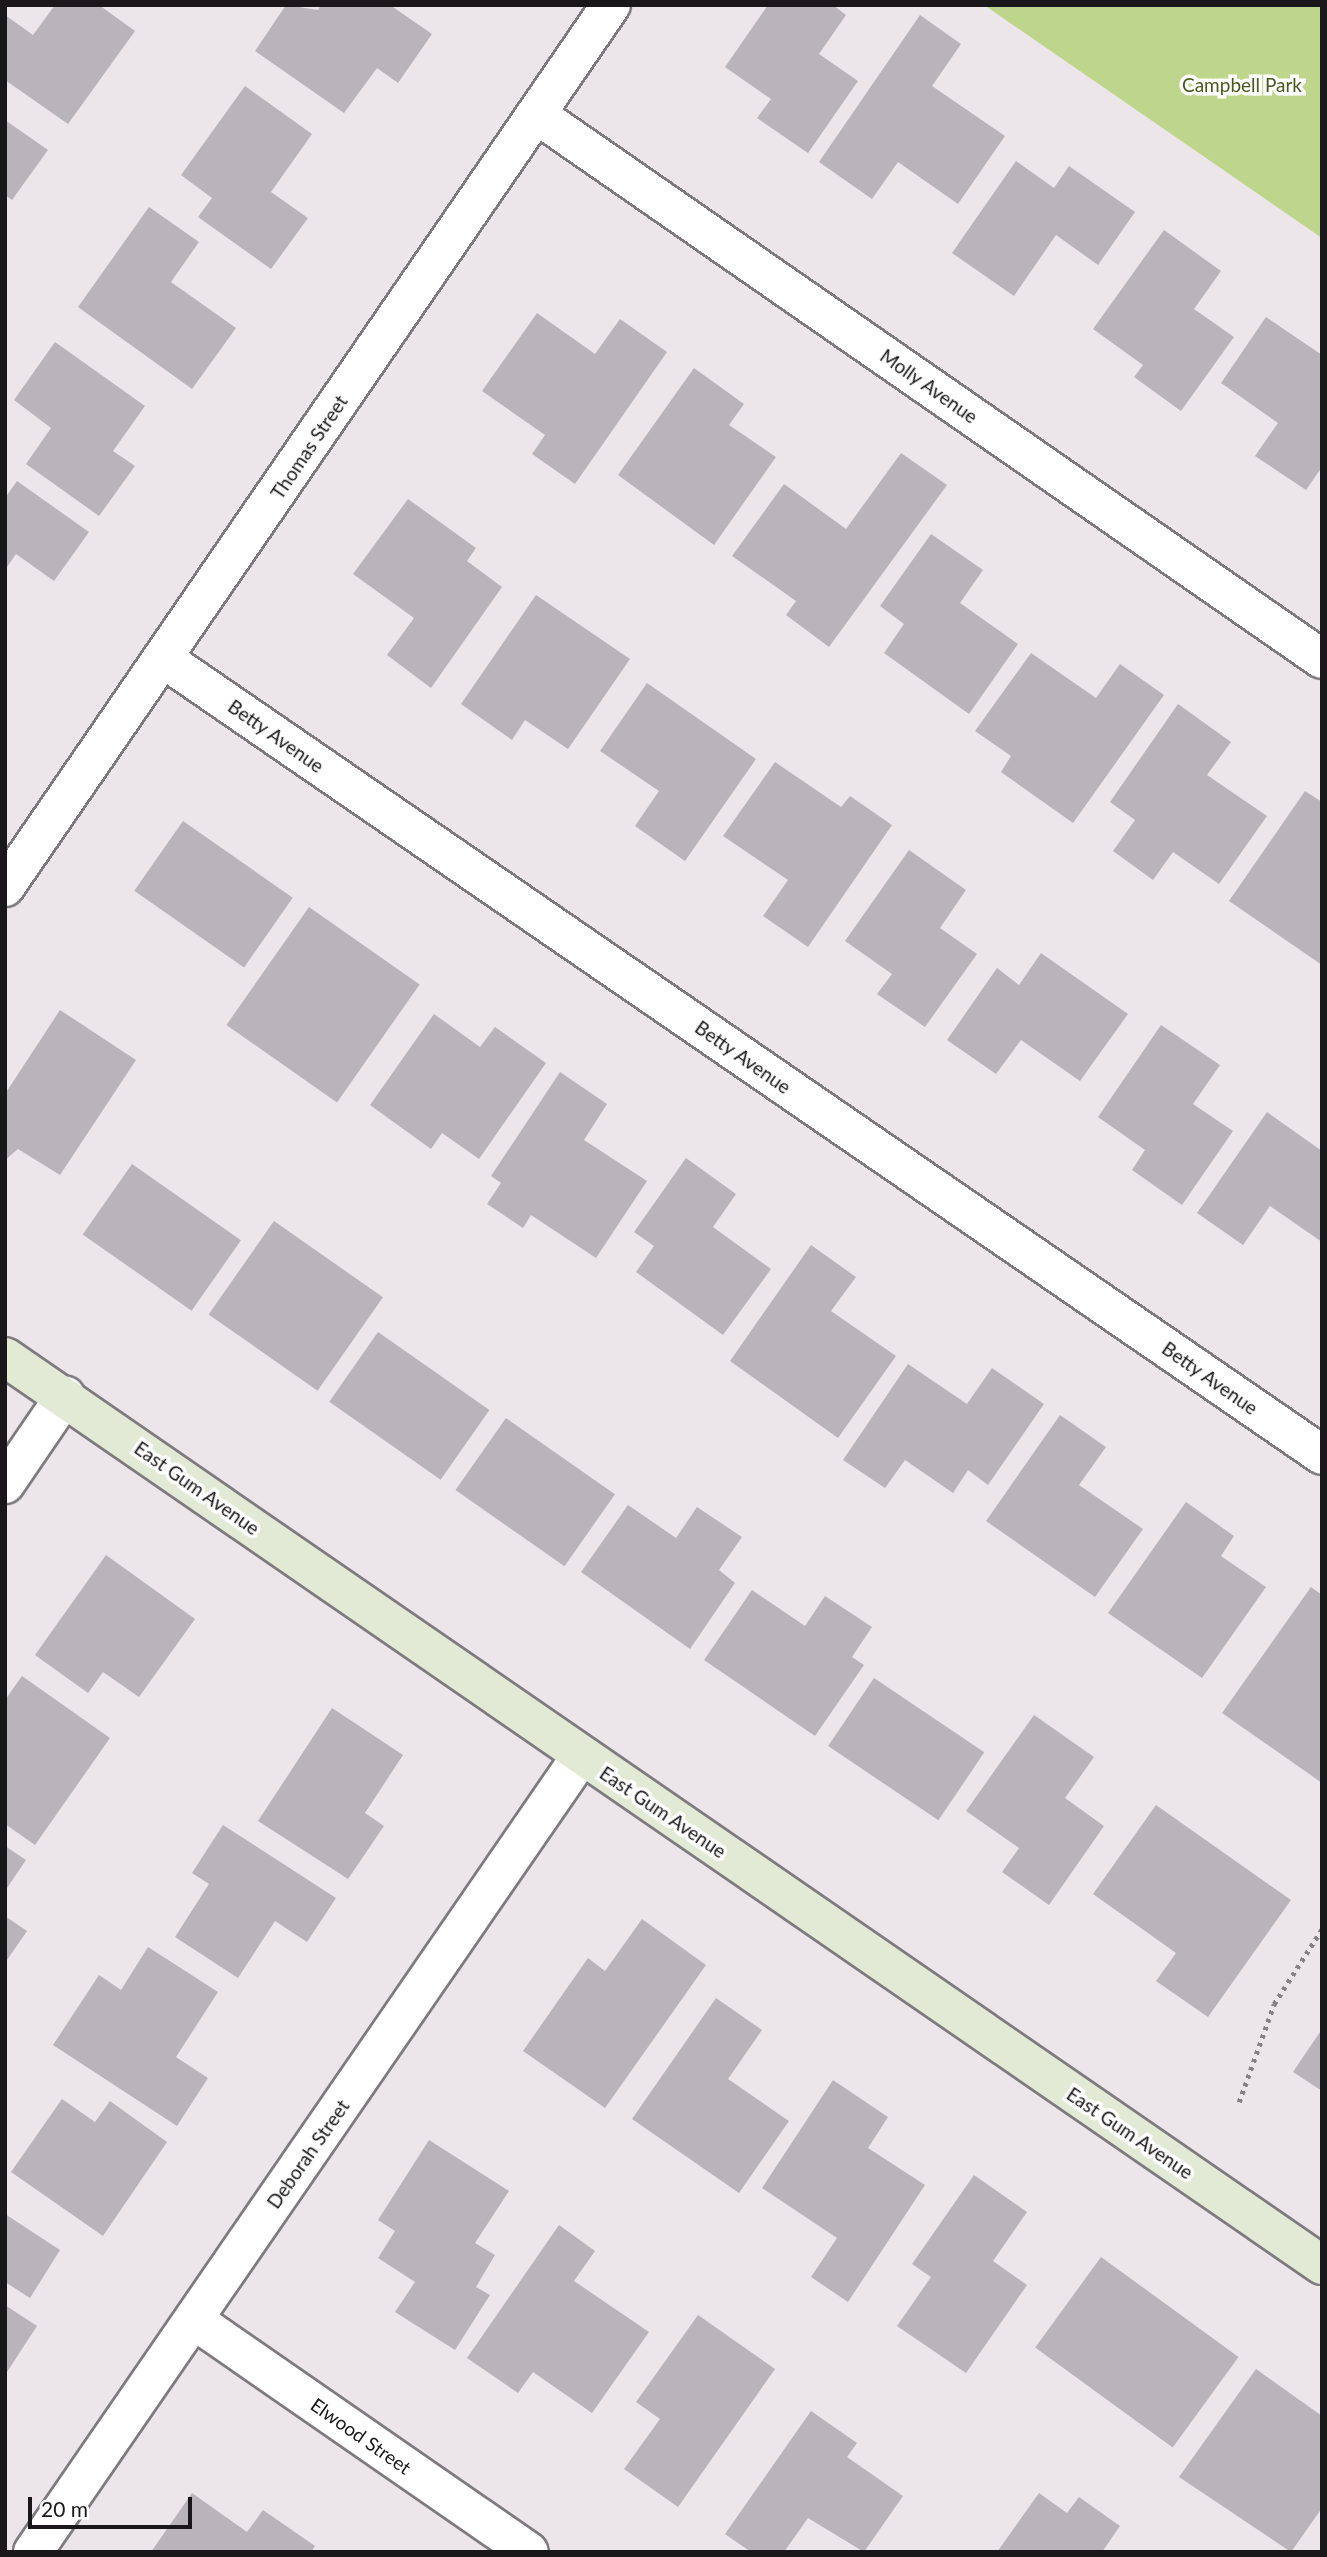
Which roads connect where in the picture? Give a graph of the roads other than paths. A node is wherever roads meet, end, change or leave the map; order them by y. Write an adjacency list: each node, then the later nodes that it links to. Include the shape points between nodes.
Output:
1 (611, 5): 2 (street, Thomas Street)
2 (536, 114): 3 (street, Thomas Street); 4 (street, Molly Avenue)
3 (164, 659): 5 (street, Thomas Street); 8 (street, Betty Avenue)
4 (1322, 659)
5 (5, 887)
6 (5, 1357): 7 (street, East Gum Avenue)
7 (65, 1396): 9 (street); 10 (street, East Gum Avenue)
8 (1322, 1455)
9 (5, 1484)
10 (581, 1756): 11 (street, East Gum Avenue); 12 (street, Deborah Street)
11 (1322, 2264)
12 (194, 2320): 13 (street, Deborah Street); 14 (street, Elwood Street)
13 (33, 2552)
14 (529, 2552)

